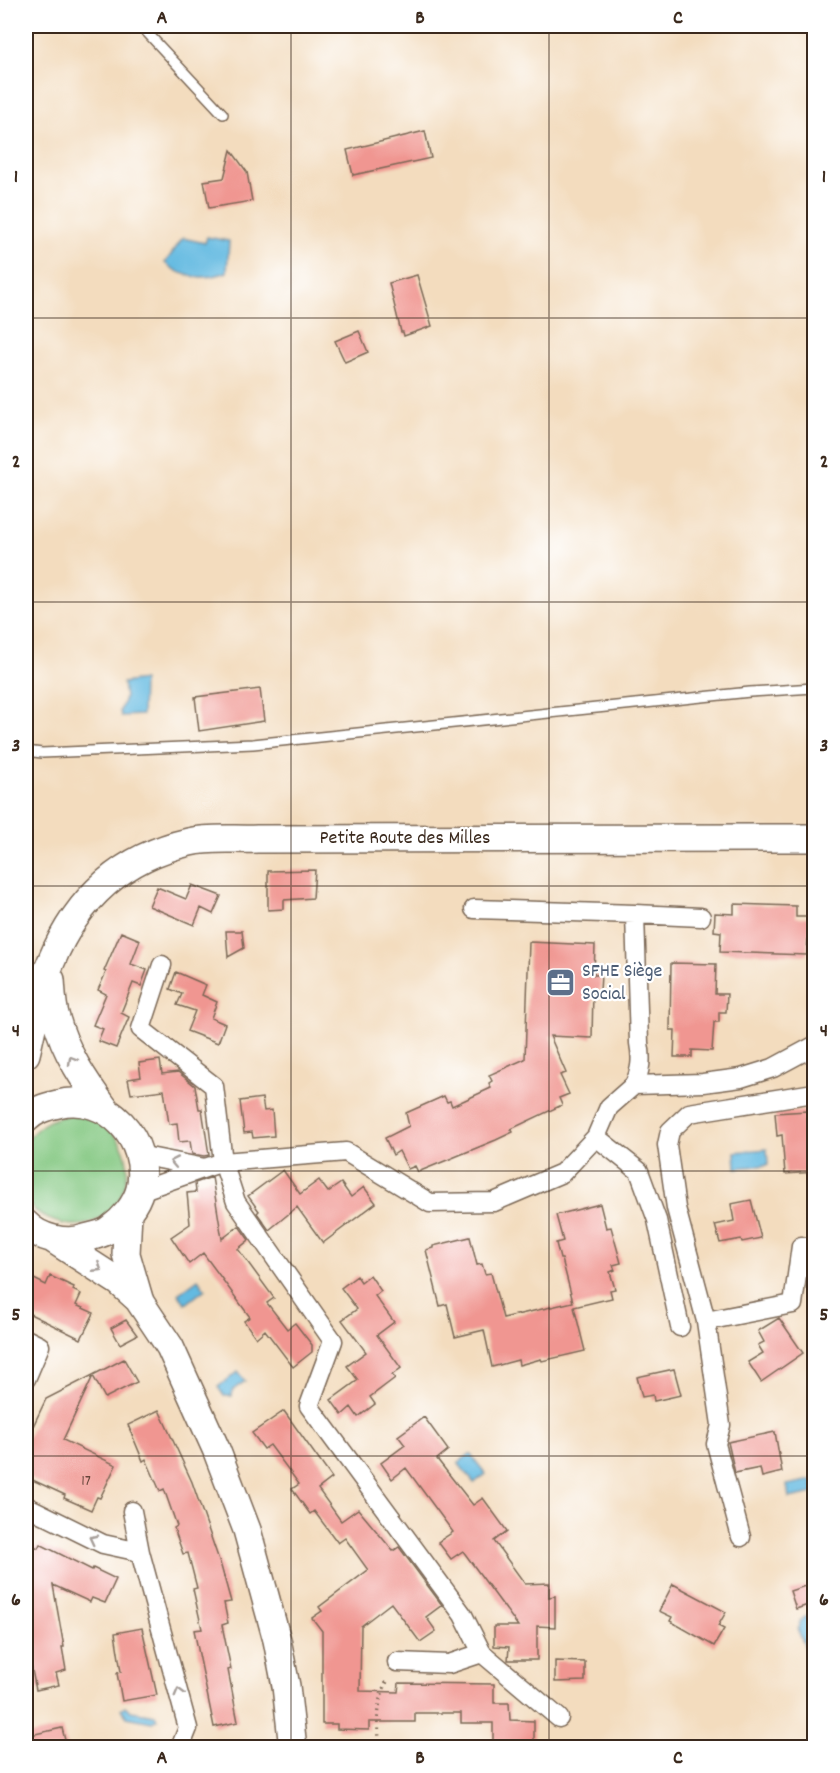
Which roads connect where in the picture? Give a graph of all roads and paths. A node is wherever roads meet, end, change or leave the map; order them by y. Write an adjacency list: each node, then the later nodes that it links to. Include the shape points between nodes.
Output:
1 (141, 26): 2 (lane)
2 (223, 114)
3 (814, 688): 4 (lane, via 253,744)
4 (26, 751)
5 (814, 838): 9 (main road, Petite Route des Milles, via 191,842 140,858 118,871 97,890 66,930)
6 (474, 909): 7 (street)
7 (635, 914): 8 (street); 13 (street, via 642,1059)
8 (701, 917)
9 (50, 964): 12 (main road, Petite Route des Milles); 15 (main road, one-way to 9, via 66,1049 55,1015)
10 (162, 965): 19 (street, via 141,1029 214,1086)
11 (814, 1046): 13 (street, via 773,1068 741,1078)
12 (26, 1054)
13 (634, 1086): 17 (street, via 609,1107)
14 (814, 1093): 25 (street, via 689,1113 670,1131 667,1145 676,1208)
15 (105, 1109): 16 (main road, via 72,1101 37,1109); 18 (main road, via 125,1126)
16 (26, 1119)
17 (596, 1137): 19 (street, via 562,1173 494,1202 430,1203 346,1152); 26 (street, via 639,1171 657,1220)
18 (140, 1155): 20 (street, one-way to 18); 21 (main road)
19 (223, 1162): 20 (street); 33 (street, via 236,1202 333,1341 309,1406 463,1615)
20 (204, 1168): 21 (street)
21 (134, 1202): 22 (main road, via 109,1230 77,1241); 24 (main road, via 126,1254)
22 (33, 1229): 24 (main road, one-way to 24, via 119,1282)
23 (801, 1246): 25 (street, via 793,1304)
24 (140, 1302): 37 (main road, via 170,1347 248,1530 277,1640)
25 (706, 1321): 31 (street, via 721,1425 716,1444)
26 (680, 1327)
27 (26, 1338): 28 (street, via 40,1346)
28 (26, 1378)
29 (26, 1506): 32 (street, one-way to 29, via 103,1544)
30 (132, 1511): 32 (street)
31 (741, 1537)
32 (140, 1552): 36 (street, one-way to 32, via 188,1728)
33 (482, 1653): 34 (street, via 449,1664); 35 (street)
34 (398, 1662): 38 (path, via 377,1708)
35 (559, 1718)
36 (180, 1748)
37 (293, 1748)
38 (379, 1748)

